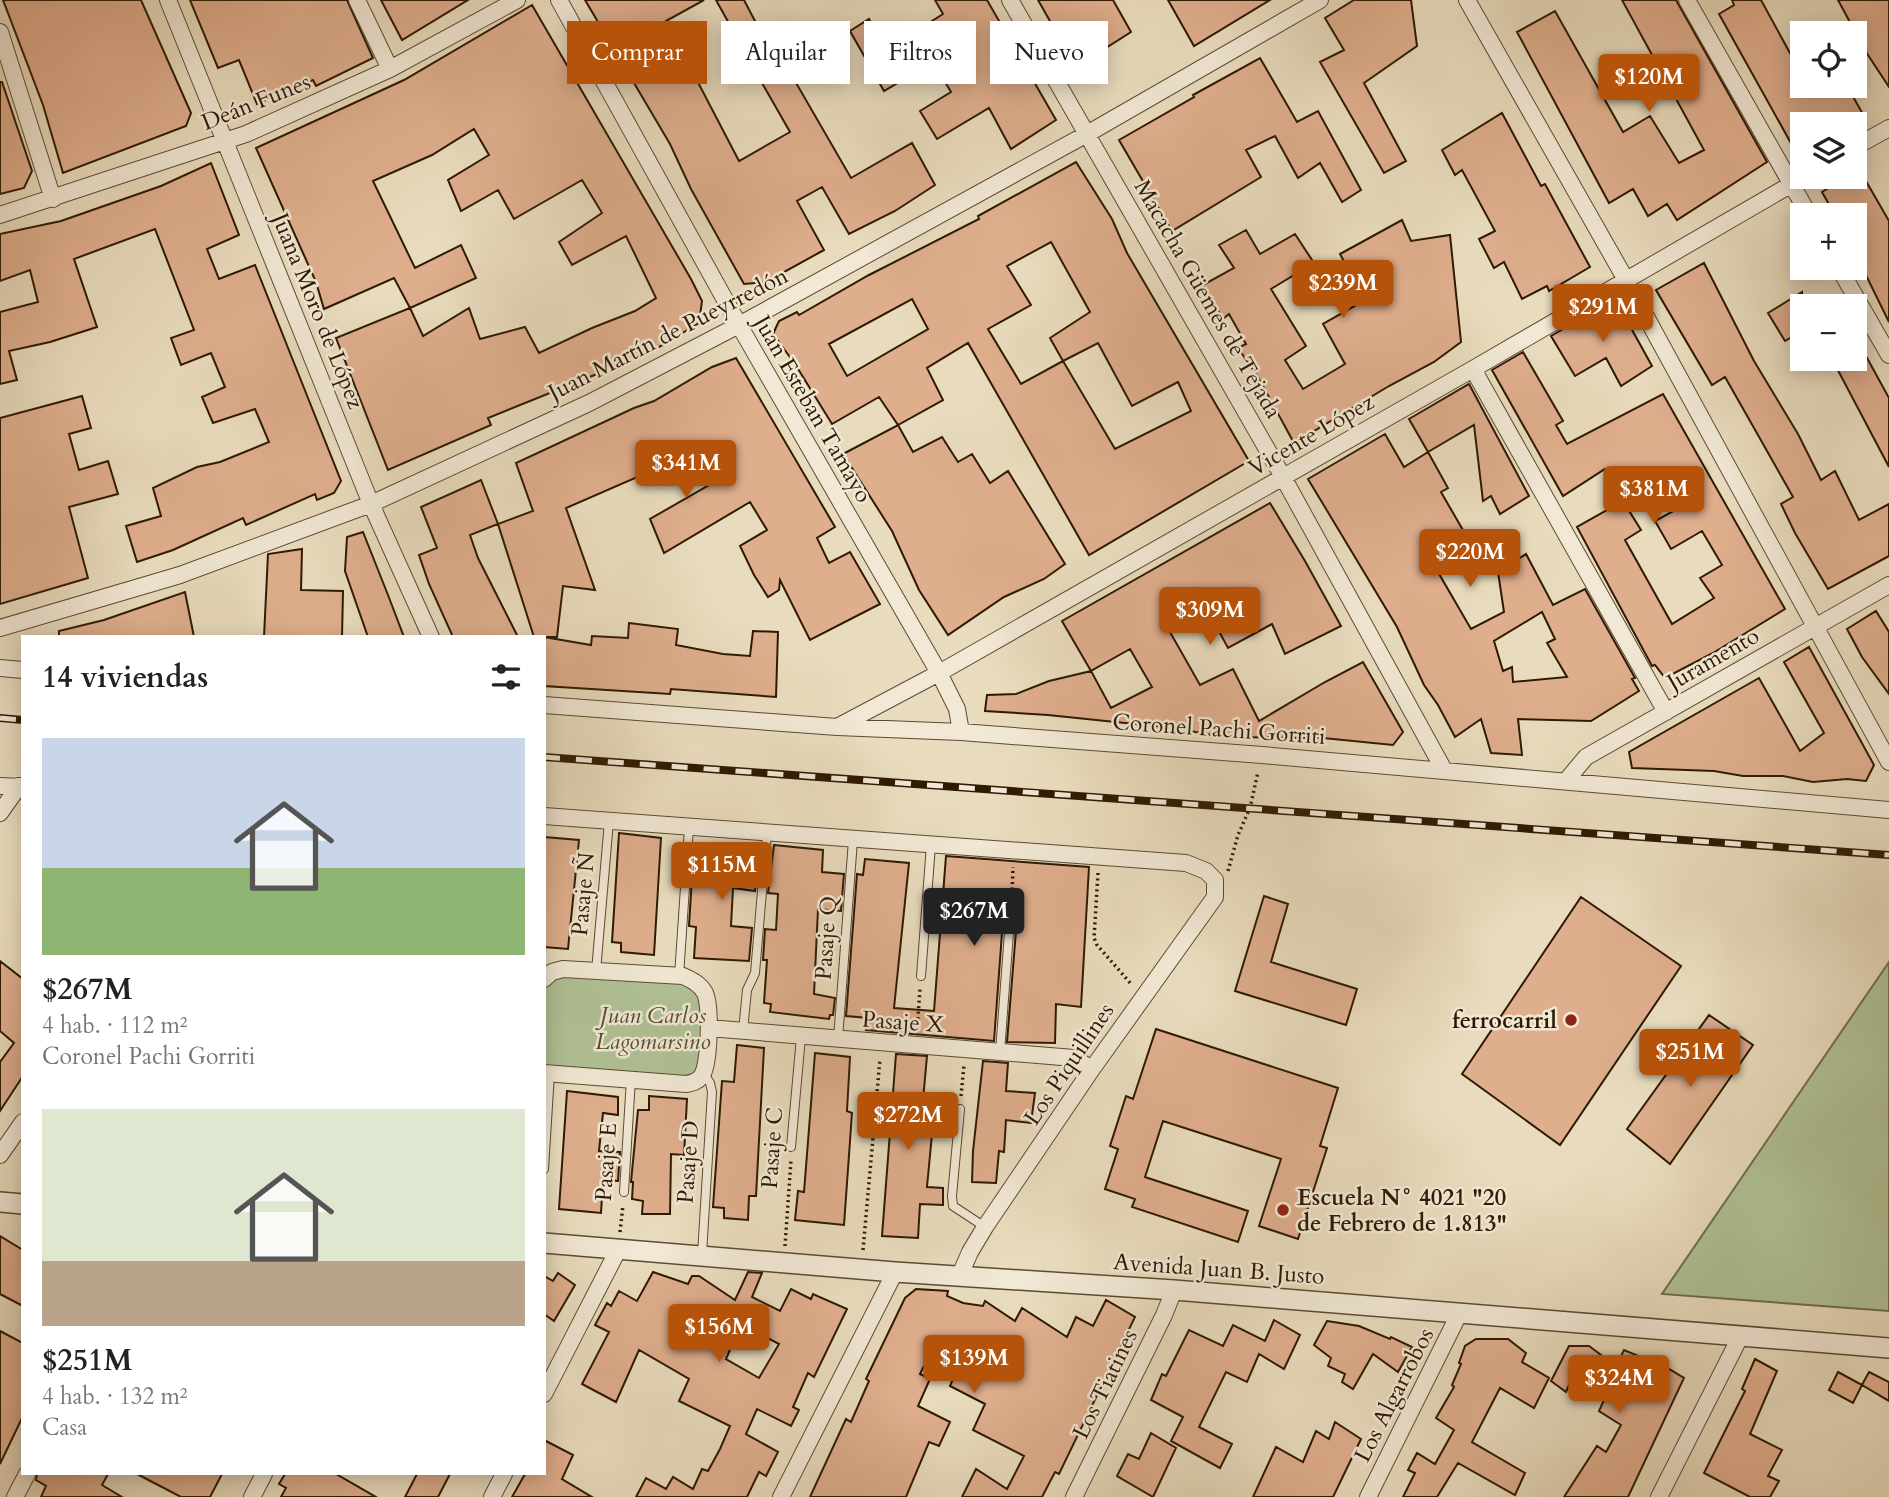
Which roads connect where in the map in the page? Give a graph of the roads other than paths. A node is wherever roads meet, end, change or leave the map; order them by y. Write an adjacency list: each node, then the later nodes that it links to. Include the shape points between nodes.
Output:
1 (168, 0): 14 (street, Juana Moro de López)
2 (356, 0): 10 (street)
3 (517, 0): 10 (street, Deán Funes)
4 (559, 0): 21 (street, Juan Esteban Tamayo)
5 (1010, 0): 12 (street, Macacha Güemes de Tejada)
6 (1320, 0): 12 (street, Juan Martín de Pueyrredón)
7 (1466, 0): 19 (street)
8 (1687, 0): 15 (street)
9 (0, 32): 17 (street)
10 (390, 69): 14 (street, Deán Funes)
11 (1889, 128): 13 (street)
12 (1087, 134): 21 (street, Juan Martín de Pueyrredón); 24 (street, Macacha Güemes de Tejada)
13 (1867, 140)
14 (224, 141): 17 (street, Deán Funes); 25 (street, Juana Moro de López)
15 (1790, 168)
16 (1790, 186): 19 (street, Vicente López)
17 (53, 199): 18 (street, Deán Funes)
18 (0, 215)
19 (1626, 280): 23 (street, Vicente López); 27 (street)
20 (1846, 280): 22 (street)
21 (739, 325): 25 (street, Juan Martín de Pueyrredón, via 589,403); 32 (street, Juan Esteban Tamayo)
22 (1889, 355)
23 (1473, 369): 24 (street, Vicente López); 34 (street)
24 (1283, 477): 32 (street, Vicente López); 38 (street, Macacha Güemes de Tejada)
25 (371, 504): 28 (street, Juan Martín de Pueyrredón, via 213,564); 29 (street, Juana Moro de López)
26 (1889, 585): 27 (street, Juramento)
27 (1816, 627): 34 (street, Juramento); 37 (street)
28 (0, 628)
29 (429, 635)
30 (0, 668): 31 (street)
31 (21, 670)
32 (939, 673): 35 (street, Vicente López); 36 (street, Juan Esteban Tamayo, via 957,709)
33 (546, 705): 35 (street, Coronel Pachi Gorriti)
34 (1666, 712): 39 (street, Juramento, via 1586,757)
35 (837, 727): 36 (street, Coronel Pachi Gorriti)
36 (961, 732): 38 (street, Coronel Pachi Gorriti)
37 (1889, 762)
38 (1444, 770): 39 (street, Coronel Pachi Gorriti)
39 (1566, 781): 42 (street, Coronel Pachi Gorriti)
40 (0, 786): 41 (street)
41 (21, 787): 43 (street)
42 (1889, 810)
43 (0, 813)
44 (546, 816): 45 (street)
45 (608, 821): 46 (street); 51 (lane, Pasaje Ñ)
46 (689, 828): 47 (street); 52 (lane)
47 (767, 833): 48 (street); 56 (lane, via 755,973 747,990)
48 (853, 839): 49 (street); 58 (lane, Pasaje Q)
49 (931, 845): 53 (lane); 60 (street, Los Piquillines, via 1186,863 1215,880 1215,897)
50 (1011, 906): 59 (lane)
51 (596, 971): 52 (street); 54 (street, via 563,969)
52 (679, 976): 55 (street, via 693,980 706,995)
53 (921, 976)
54 (546, 977)
55 (709, 1028): 56 (street, Pasaje X); 62 (street)
56 (743, 1031): 57 (street, Pasaje X)
57 (801, 1037): 58 (street, Pasaje X); 67 (lane, Pasaje C)
58 (838, 1040): 59 (street, Pasaje X)
59 (1000, 1052): 60 (street, Pasaje X, via 1073,1058)
60 (1092, 1069): 72 (street, Los Piquillines)
61 (547, 1073): 63 (street); 64 (lane)
62 (704, 1074): 63 (street, via 686,1084); 75 (lane, Pasaje D, via 712,1092)
63 (631, 1079): 69 (lane, Pasaje E)
64 (546, 1105)
65 (960, 1109): 72 (lane, via 953,1206)
66 (21, 1125): 68 (street)
67 (791, 1147)
68 (0, 1155)
69 (624, 1192)
70 (0, 1202): 71 (street)
71 (21, 1204)
72 (985, 1227): 77 (street, Los Piquillines)
73 (546, 1243): 74 (street, Avenida Juan B. Justo)
74 (619, 1248): 75 (street, Avenida Juan B. Justo); 82 (street)
75 (702, 1255): 76 (street, Avenida Juan B. Justo)
76 (895, 1272): 77 (street, Avenida Juan B. Justo); 89 (street)
77 (960, 1275): 78 (street, Avenida Juan B. Justo)
78 (1174, 1290): 79 (street, Avenida Juan B. Justo); 90 (street, Los Tiatines)
79 (1460, 1312): 80 (street, Avenida Juan B. Justo); 91 (street, Los Algarrobos)
80 (1740, 1337): 81 (street, Avenida Juan B. Justo); 92 (street)
81 (1889, 1348)
82 (546, 1390)
83 (26, 1475): 86 (street)
84 (263, 1475): 87 (street)
85 (503, 1475): 88 (street)
86 (15, 1497)
87 (252, 1497)
88 (492, 1497)
89 (781, 1497)
90 (1074, 1497)
91 (1368, 1497)
92 (1659, 1497)

